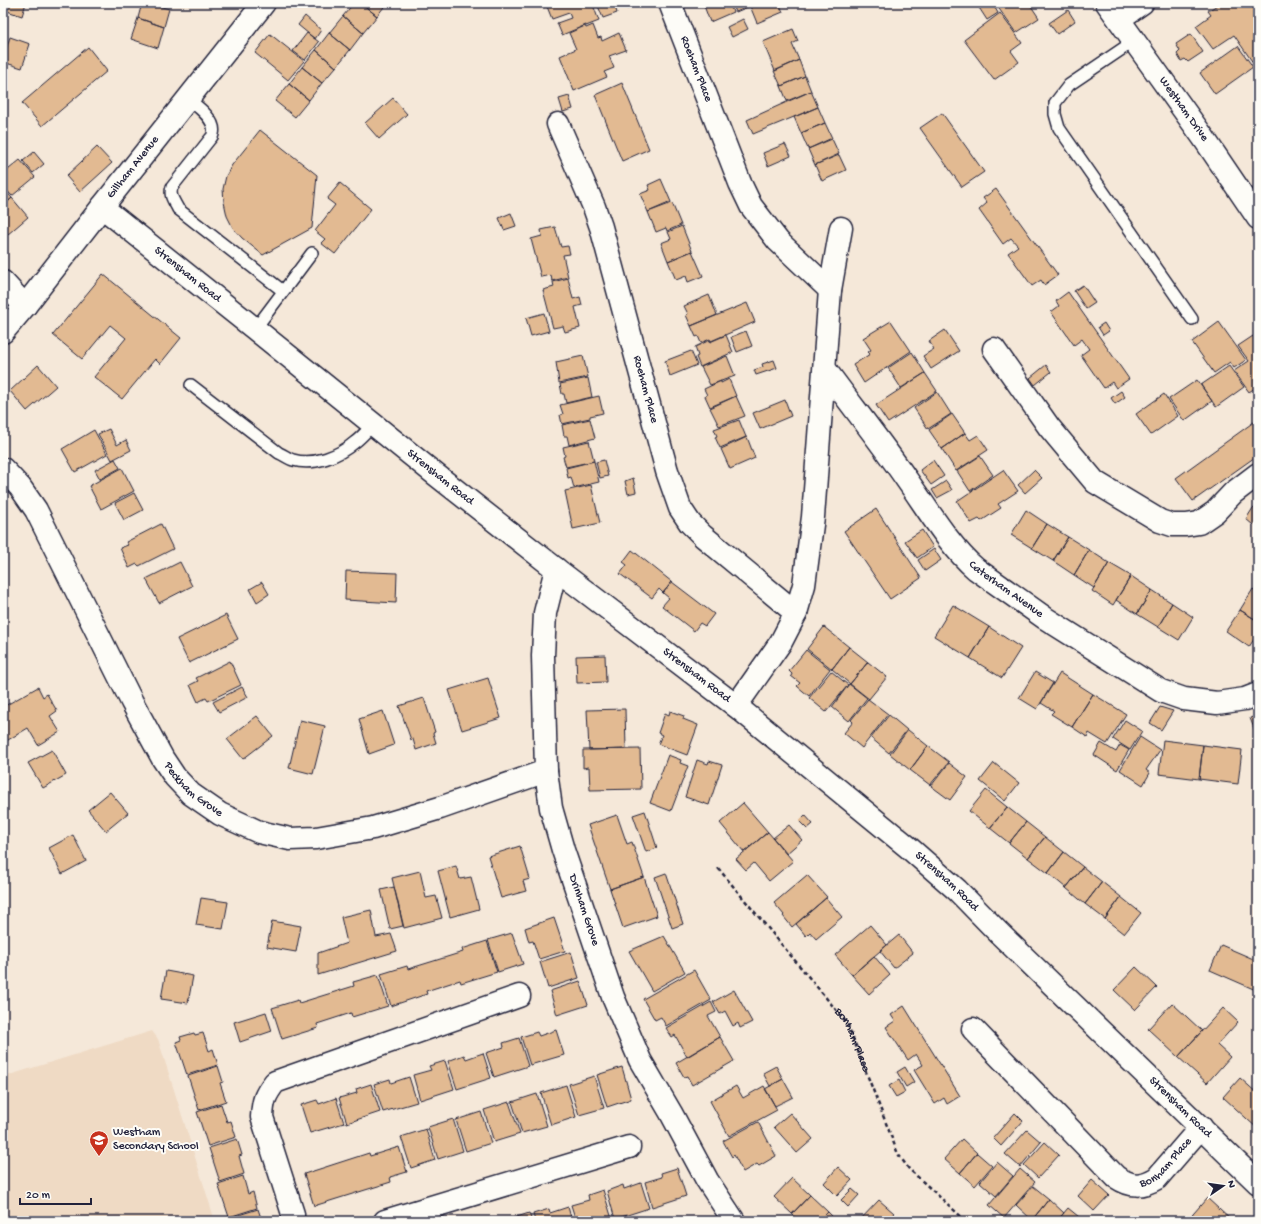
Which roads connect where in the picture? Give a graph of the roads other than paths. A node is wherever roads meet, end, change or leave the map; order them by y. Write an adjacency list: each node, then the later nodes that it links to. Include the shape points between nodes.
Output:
1 (264, 3): 6 (street, Gillham Avenue)
2 (670, 3): 13 (street, Roeham Place, via 751,206 778,241)
3 (1142, 3): 4 (street)
4 (1113, 11): 5 (street, Westham Drive)
5 (1134, 41): 9 (street, Westham Drive); 16 (lane, via 1069,85 1055,103 1055,114 1059,128)
6 (188, 99): 8 (street, Gillham Avenue); 14 (lane, via 210,120 213,134 172,187 172,198 178,209)
7 (558, 124): 26 (street, Roeham Place, via 601,227 667,471 680,508 690,524 703,536)
8 (102, 207): 15 (street, Gillham Avenue); 17 (street, Strensham Road)
9 (1258, 218)
10 (841, 228): 13 (street)
11 (312, 253): 14 (lane)
12 (3, 282): 15 (street)
13 (830, 290): 20 (street)
14 (283, 291): 17 (lane)
15 (25, 306): 18 (street, Gillham Avenue)
16 (1192, 319)
17 (255, 329): 22 (street, Strensham Road)
18 (3, 332)
19 (994, 350): 24 (street, via 1049,427 1095,482 1160,521 1172,525 1199,523)
20 (825, 370): 26 (street, via 808,560); 27 (street, Caterham Avenue, via 951,543 976,569 1045,618 1161,691 1184,699 1217,703 1245,699)
21 (191, 385): 22 (lane, via 279,453 293,460 309,462 331,457 355,442)
22 (373, 424): 25 (street, Strensham Road)
23 (3, 469): 29 (street, Peckham Grove, via 36,510 163,760 192,794 220,814 259,832 290,838 316,838 372,828 440,808)
24 (1258, 474)
25 (556, 569): 28 (street, Strensham Road); 29 (street, Drinham Grove, via 545,612)
26 (796, 613): 28 (street, via 781,642)
27 (1258, 694)
28 (736, 706): 32 (street, Strensham Road, via 952,886)
29 (546, 771): 37 (street, Drinham Grove, via 551,808 563,850 613,997 640,1060 707,1180)
30 (519, 996): 35 (street, via 275,1082 263,1102 262,1117)
31 (973, 1029): 32 (street, Bonham Place, via 1116,1177 1124,1182 1141,1185 1157,1178)
32 (1201, 1127): 34 (street, Strensham Road)
33 (629, 1147): 36 (street)
34 (1258, 1183)
35 (293, 1221)
36 (385, 1221)
37 (734, 1221)

